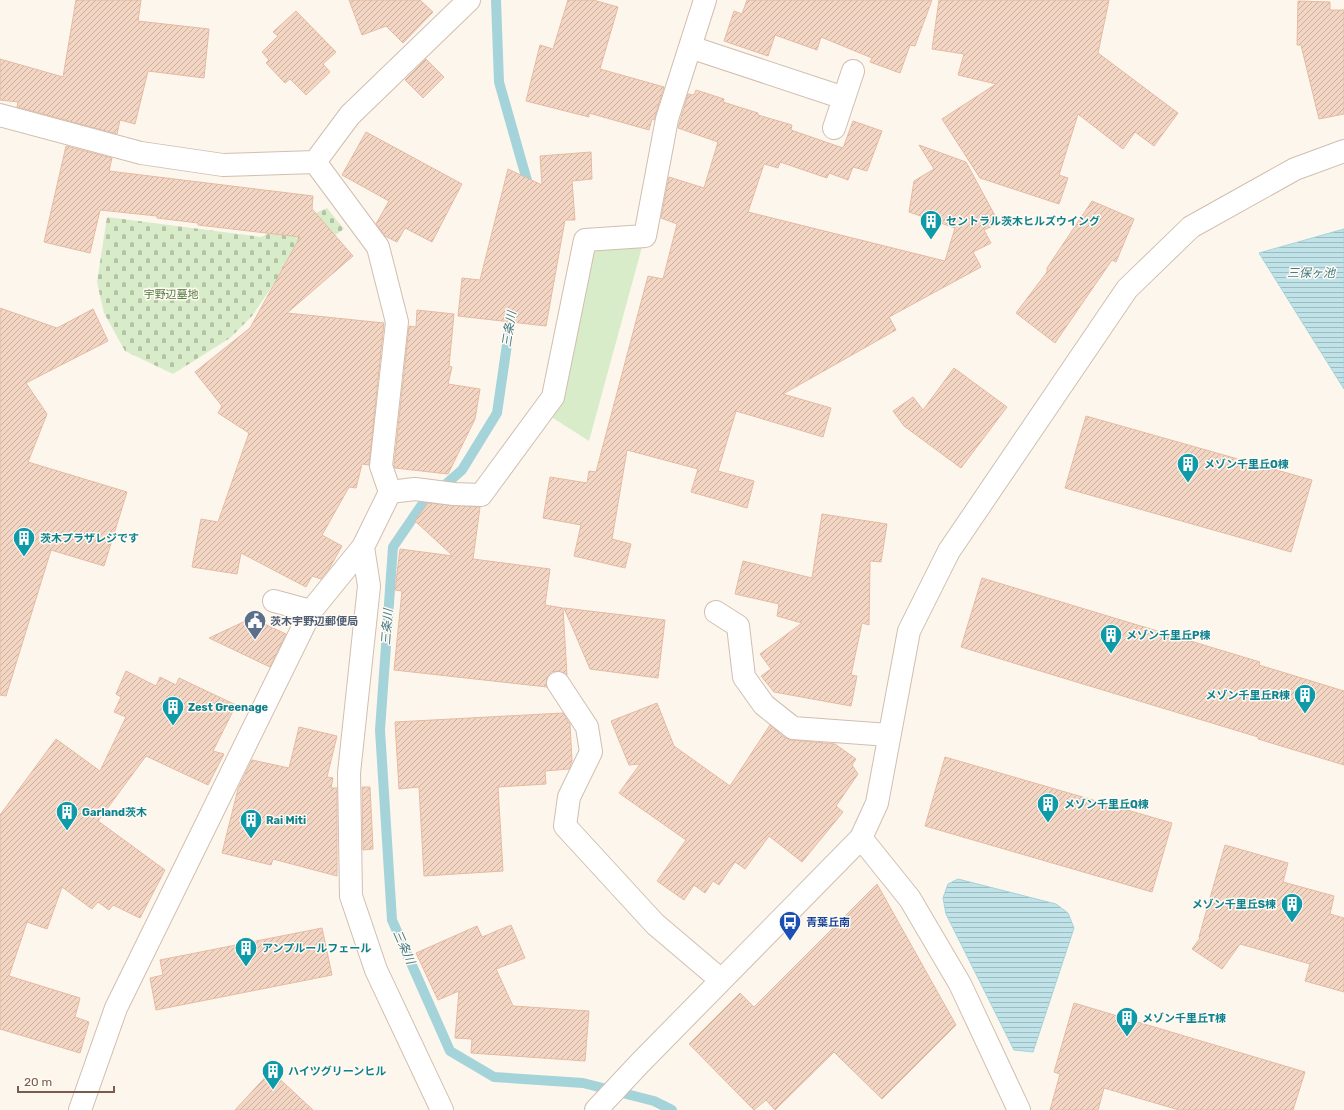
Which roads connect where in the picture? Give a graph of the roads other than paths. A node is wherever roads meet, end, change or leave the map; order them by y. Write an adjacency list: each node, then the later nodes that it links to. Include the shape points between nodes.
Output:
1 (469, 0): 9 (street, via 350,116)
2 (705, 0): 3 (street)
3 (690, 47): 5 (street); 10 (street, via 667,119 645,236 585,240 553,397 481,495 415,488)
4 (853, 71): 5 (street)
5 (844, 98): 7 (street)
6 (0, 115): 9 (street, via 141,153 223,165)
7 (834, 128)
8 (1344, 151): 16 (street, via 1296,169 1191,227 1127,289 949,551 909,631)
9 (315, 162): 10 (street, via 378,247 397,322 381,466)
10 (390, 492): 11 (street)
11 (363, 548): 13 (street); 21 (street, via 369,586 349,773 351,896 376,970)
12 (274, 601): 13 (street)
13 (311, 611): 20 (street, via 116,1008)
14 (716, 612): 16 (street, via 738,626 744,677 764,705 793,728)
15 (558, 683): 18 (street, via 587,727 591,752 569,797 565,826 655,924)
16 (889, 735): 17 (street, via 877,803)
17 (861, 838): 18 (street); 22 (street, via 910,898 960,984)
18 (721, 980): 19 (street)
19 (599, 1107)
20 (80, 1110)
21 (442, 1110)
22 (1019, 1110)

